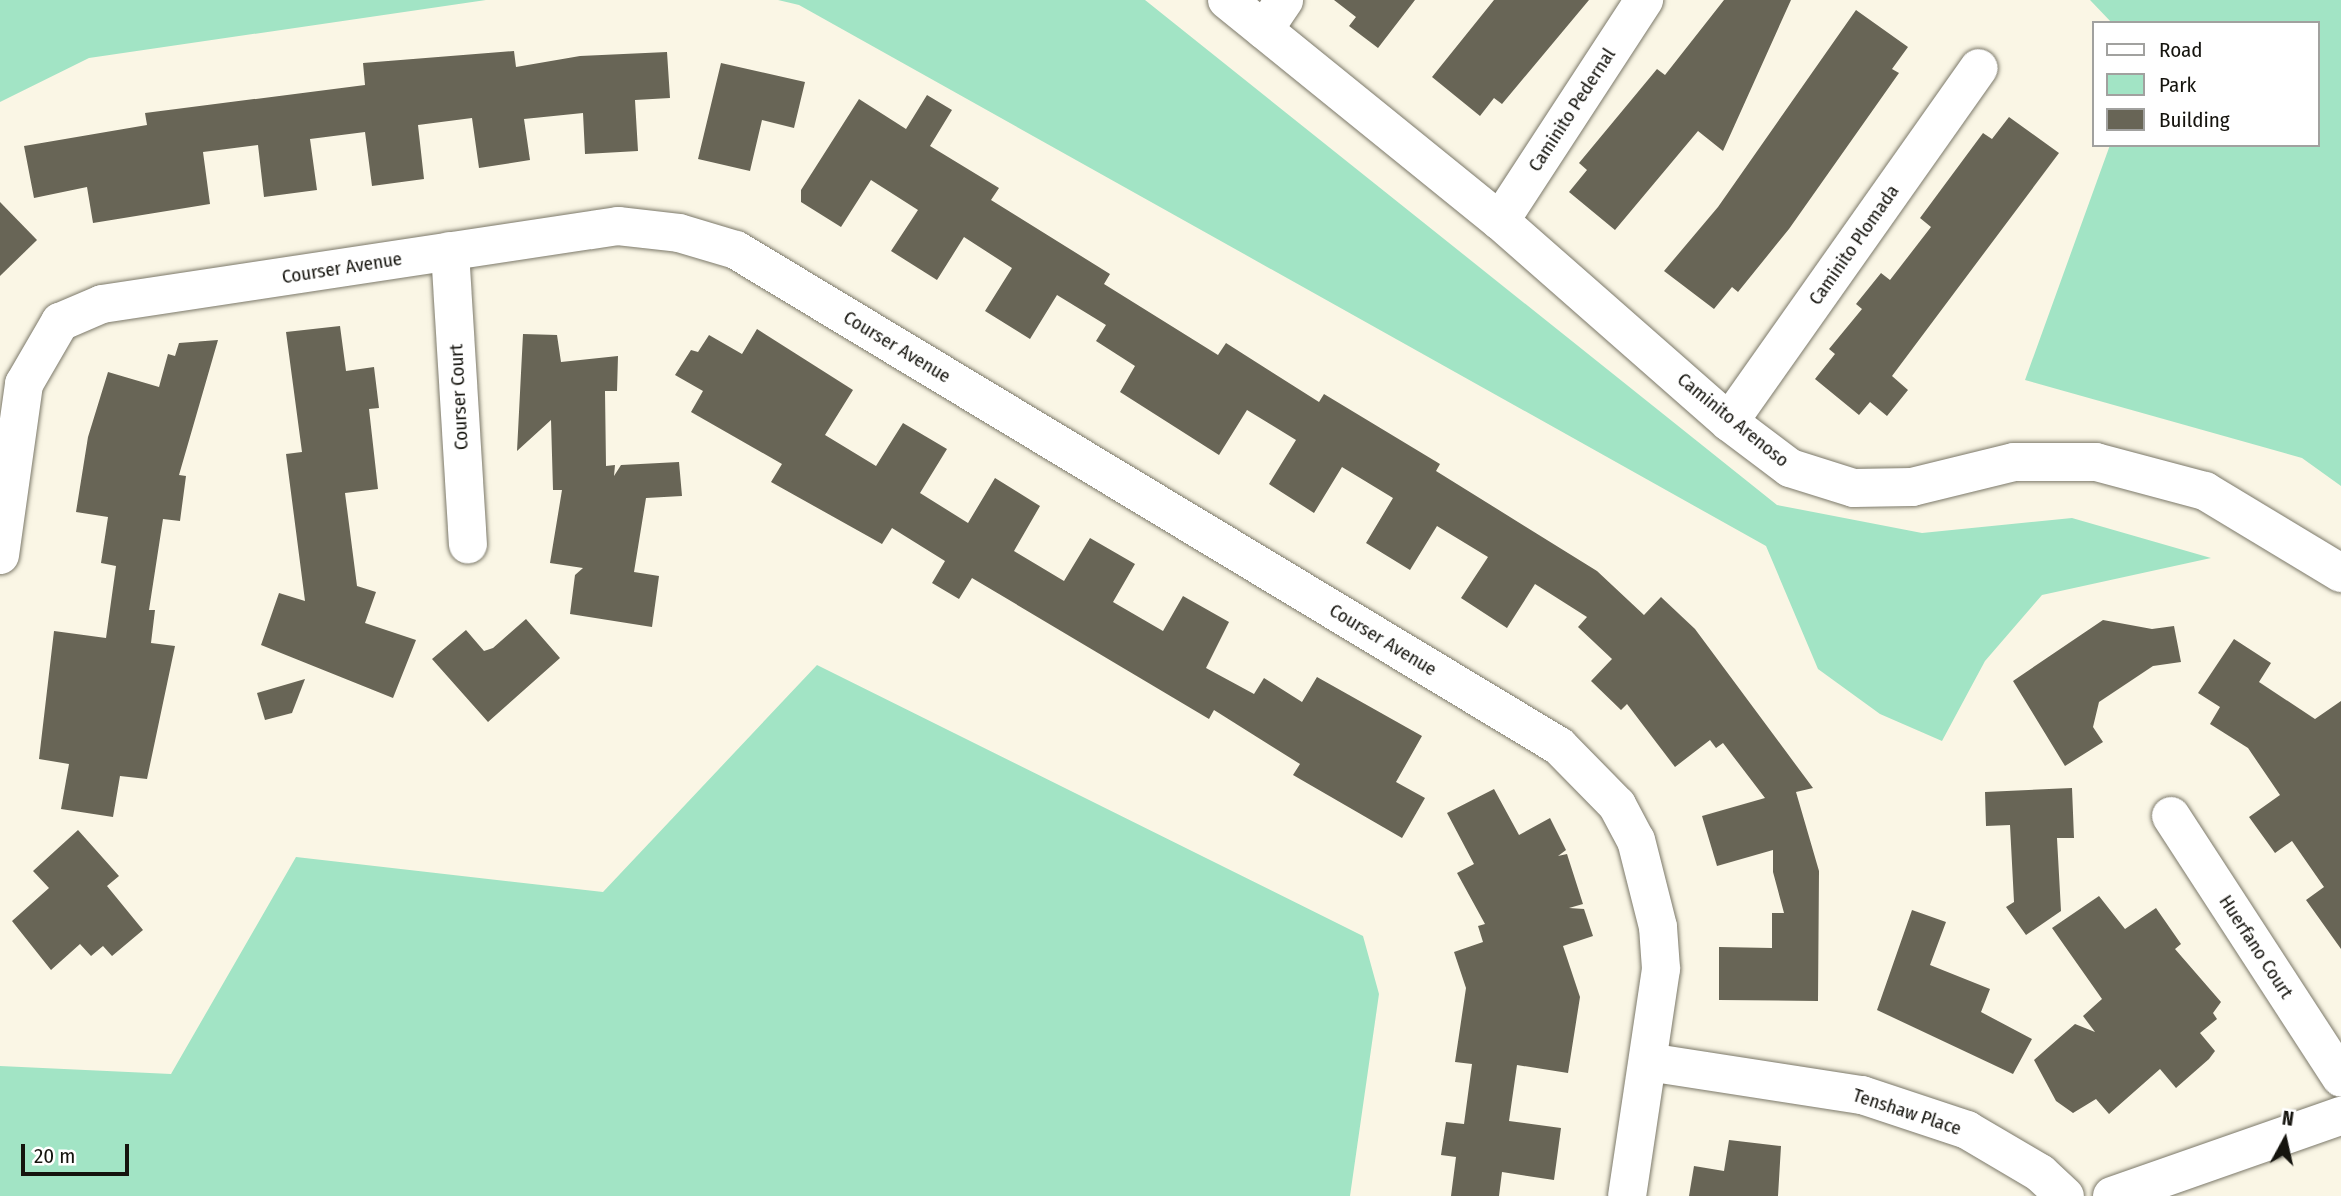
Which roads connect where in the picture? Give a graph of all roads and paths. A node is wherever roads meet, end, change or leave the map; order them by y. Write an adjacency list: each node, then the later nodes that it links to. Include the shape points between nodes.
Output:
1 (1227, 0): 3 (street, Caminito Arenoso)
2 (1644, 0): 5 (street, Caminito Pedernal)
3 (1274, 15): 5 (street, Caminito Arenoso)
4 (1979, 68): 7 (street, Caminito Plomada)
5 (1500, 221): 7 (street, Caminito Arenoso)
6 (450, 251): 8 (street, Courser Court); 9 (street, Courser Avenue, via 102,304 61,322 24,384); 12 (street, Courser Avenue, via 618,226 680,233 736,250 1559,746 1617,805 1636,840 1660,948)
7 (1729, 422): 10 (street, Caminito Arenoso, via 1790,468 1854,488 1912,487 2014,462 2096,462 2205,491)
8 (467, 544)
9 (0, 555)
10 (2341, 573)
11 (2171, 816): 13 (street, Huerfano Court)
12 (1648, 1062): 15 (street, Courser Avenue); 16 (street, Tenshaw Place, via 1862,1095 1966,1130 2039,1173)
13 (2341, 1078)
14 (2341, 1116): 17 (street)
15 (1627, 1196)
16 (2065, 1196)
17 (2112, 1196)

